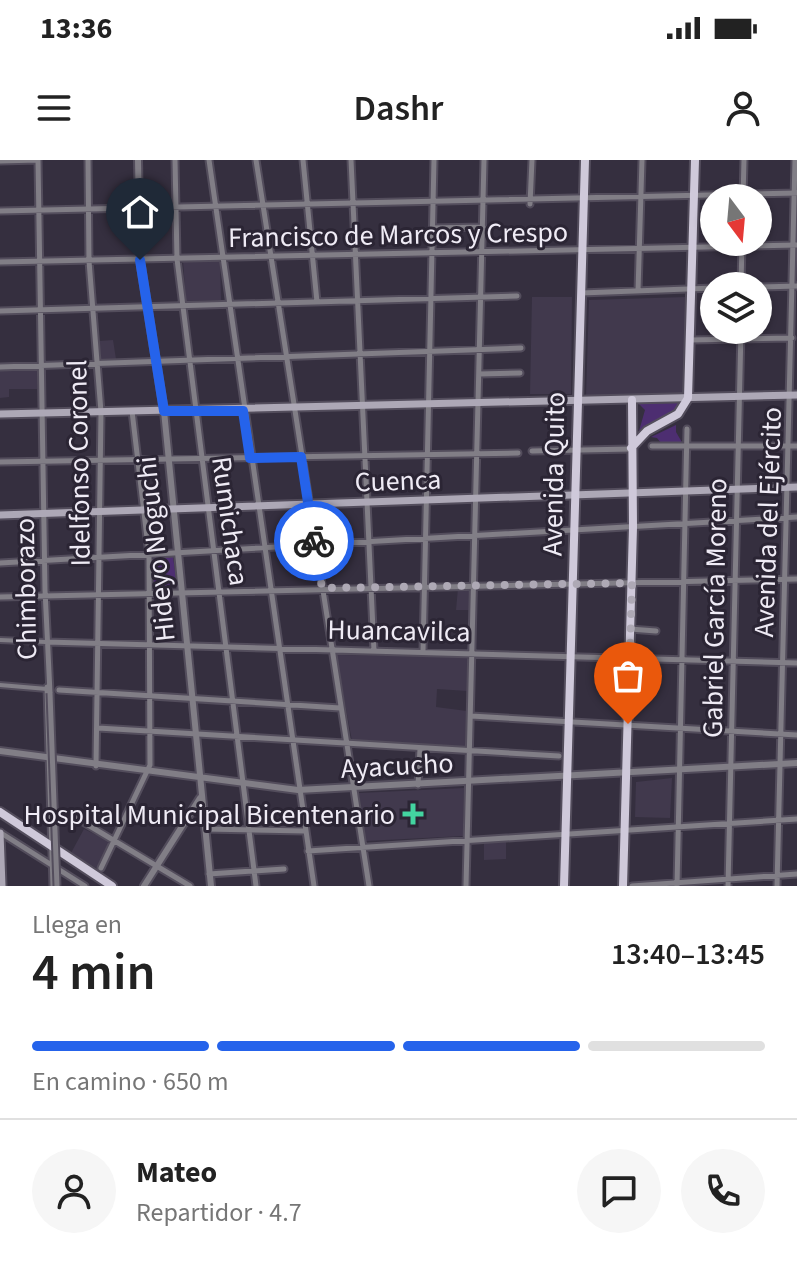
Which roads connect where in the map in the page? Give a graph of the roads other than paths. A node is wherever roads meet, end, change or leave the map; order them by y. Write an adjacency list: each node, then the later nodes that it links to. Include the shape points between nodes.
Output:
1 (38, 160): 17 (street); 35 (street, Chimborazo)
2 (88, 160): 34 (street, Idelfonso Coronel)
3 (138, 160): 33 (street, Hideyo Noguchi)
4 (175, 160): 32 (street, Rumichaca)
5 (209, 160): 31 (street)
6 (256, 160): 30 (street)
7 (303, 160): 29 (street)
8 (351, 160): 28 (street)
9 (434, 160): 26 (street)
10 (484, 160): 25 (street)
11 (532, 160): 27 (street)
12 (585, 160): 24 (main road, Avenida Quito)
13 (642, 160): 23 (street)
14 (695, 160): 21 (main road)
15 (744, 160): 18 (street)
16 (795, 160): 19 (street, Avenida del Ejército)
17 (0, 161)
18 (743, 184)
19 (795, 193): 20 (street); 40 (street, Avenida del Ejército)
20 (772, 194)
21 (694, 195): 22 (street); 23 (street); 41 (main road)
22 (700, 195)
23 (640, 196): 24 (street); 43 (street)
24 (582, 198): 27 (street); 44 (main road, Avenida Quito)
25 (484, 200): 26 (street); 27 (street); 37 (street)
26 (433, 201): 28 (street); 38 (street)
27 (530, 202)
28 (352, 203): 29 (street); 48 (street)
29 (308, 204): 30 (street); 47 (street)
30 (263, 205): 31 (street); 49 (street)
31 (217, 206): 32 (street); 50 (street)
32 (176, 207): 33 (street); 51 (street, Rumichaca)
33 (138, 208): 34 (street); 52 (street, Hideyo Noguchi)
34 (89, 209): 35 (street); 53 (street, Idelfonso Coronel)
35 (38, 210): 36 (street); 55 (street, Chimborazo)
36 (0, 211)
37 (483, 227): 38 (street); 45 (street)
38 (432, 228): 46 (street)
39 (772, 245): 40 (street, Francisco de Marcos y Crespo)
40 (795, 245): 56 (street, Avenida del Ejército)
41 (692, 247): 42 (street, Francisco de Marcos y Crespo); 43 (street, Francisco de Marcos y Crespo); 59 (main road)
42 (700, 247)
43 (639, 248): 44 (street, Francisco de Marcos y Crespo); 60 (street)
44 (581, 249): 45 (street, Francisco de Marcos y Crespo); 61 (main road, Avenida Quito)
45 (482, 252): 46 (street, Francisco de Marcos y Crespo); 63 (street)
46 (431, 254): 48 (street, Francisco de Marcos y Crespo); 64 (street)
47 (313, 256): 48 (street, Francisco de Marcos y Crespo); 49 (street, Francisco de Marcos y Crespo); 66 (street)
48 (355, 256): 65 (street)
49 (270, 257): 50 (street, Francisco de Marcos y Crespo); 67 (street)
50 (223, 258): 51 (street, Francisco de Marcos y Crespo); 68 (street)
51 (177, 259): 52 (street, Francisco de Marcos y Crespo); 69 (street, Rumichaca)
52 (140, 260): 53 (street, Francisco de Marcos y Crespo); 70 (street, Hideyo Noguchi)
53 (89, 261): 55 (street, Francisco de Marcos y Crespo); 71 (street, Idelfonso Coronel)
54 (0, 262): 55 (street, Francisco de Marcos y Crespo)
55 (39, 262): 72 (street, Chimborazo)
56 (795, 286): 57 (street); 74 (street, Avenida del Ejército)
57 (772, 287)
58 (700, 289): 59 (street)
59 (691, 290): 60 (street); 77 (main road)
60 (638, 291): 61 (street)
61 (580, 293): 97 (main road, Avenida Quito)
62 (517, 296): 63 (street)
63 (480, 298): 64 (street); 80 (street)
64 (431, 299): 65 (street); 82 (street)
65 (357, 301): 66 (street); 83 (street)
66 (317, 302): 67 (street)
67 (277, 303): 68 (street); 84 (street)
68 (230, 305): 69 (street); 85 (street)
69 (184, 306): 70 (street); 86 (street, Rumichaca)
70 (147, 307): 71 (street); 87 (street, Hideyo Noguchi)
71 (93, 308): 72 (street); 88 (street, Idelfonso Coronel)
72 (39, 310): 73 (street); 89 (street, Chimborazo)
73 (0, 311)
74 (795, 317): 75 (street, Avenida del Ejército)
75 (792, 338): 76 (street); 93 (street, Avenida del Ejército)
76 (772, 339)
77 (690, 341): 78 (street); 95 (main road)
78 (700, 341)
79 (741, 344): 94 (street, Gabriel García Moreno)
80 (480, 348): 81 (street); 82 (street); 92 (street)
81 (521, 348)
82 (429, 350): 83 (street); 99 (street)
83 (359, 353): 84 (street); 100 (street)
84 (285, 356): 85 (street); 101 (street)
85 (236, 357): 86 (street); 105 (street)
86 (189, 359): 87 (street); 104 (street, Rumichaca)
87 (156, 361): 88 (street); 103 (street, Hideyo Noguchi)
88 (98, 364): 89 (street); 106 (street, Idelfonso Coronel)
89 (41, 366): 90 (street); 107 (street, Chimborazo)
90 (0, 367)
91 (520, 373): 92 (street)
92 (479, 374): 98 (street)
93 (794, 395): 94 (main road); 112 (street, Avenida del Ejército)
94 (740, 396): 95 (main road); 111 (street, Gabriel García Moreno)
95 (688, 398): 96 (main road); 115 (main road, via 678,414 647,431)
96 (632, 400): 97 (main road); 115 (main road)
97 (577, 401): 98 (main road); 116 (main road, Avenida Quito)
98 (479, 403): 99 (main road); 118 (street)
99 (429, 404): 100 (main road); 120 (street)
100 (362, 406): 101 (main road); 121 (street)
101 (294, 409): 105 (main road); 122 (street)
102 (132, 411): 103 (main road); 106 (main road); 127 (street)
103 (164, 411): 104 (main road); 125 (street, Hideyo Noguchi)
104 (195, 411): 105 (main road); 123 (street, Rumichaca)
105 (243, 411): 124 (street)
106 (101, 412): 107 (main road); 126 (street, Idelfonso Coronel)
107 (42, 413): 108 (main road); 128 (street, Chimborazo)
108 (0, 414)
109 (687, 429): 114 (street)
110 (652, 446): 114 (street)
111 (737, 446): 112 (street); 114 (street); 130 (street, Gabriel García Moreno)
112 (789, 446): 113 (street); 131 (street, Avenida del Ejército)
113 (797, 446)
114 (688, 447): 132 (street)
115 (631, 449): 116 (street); 133 (main road)
116 (576, 450): 117 (street); 134 (main road, Avenida Quito)
117 (532, 451)
118 (477, 453): 119 (street); 120 (street); 135 (street)
119 (518, 453)
120 (427, 455): 121 (street); 136 (street)
121 (364, 456): 122 (street); 137 (street)
122 (301, 457): 124 (street); 138 (street)
123 (203, 458): 124 (street); 125 (street); 140 (street, Rumichaca)
124 (250, 458): 139 (street)
125 (169, 459): 127 (street); 141 (street, Hideyo Noguchi)
126 (101, 460): 127 (street); 128 (street); 143 (street, Idelfonso Coronel)
127 (138, 460): 142 (street)
128 (43, 461): 129 (street); 144 (street, Chimborazo)
129 (0, 462)
130 (737, 487): 131 (main road, Cuenca); 132 (main road, Cuenca); 148 (street, Gabriel García Moreno)
131 (792, 487): 147 (street, Avenida del Ejército)
132 (687, 490): 133 (main road, Cuenca); 149 (street)
133 (632, 493): 134 (main road, Cuenca); 150 (main road)
134 (575, 495): 135 (main road, Cuenca); 151 (main road, Avenida Quito)
135 (477, 498): 136 (main road, Cuenca); 152 (street)
136 (425, 500): 137 (main road, Cuenca); 153 (street)
137 (367, 503): 138 (main road, Cuenca); 154 (street)
138 (309, 505): 139 (main road, Cuenca); 155 (street)
139 (257, 507): 140 (main road, Cuenca); 156 (street)
140 (209, 509): 141 (main road, Cuenca); 157 (street, Rumichaca)
141 (174, 510): 142 (main road, Cuenca); 158 (street, Hideyo Noguchi)
142 (143, 511): 143 (main road, Cuenca); 159 (street)
143 (100, 512): 144 (main road, Cuenca); 160 (street, Idelfonso Coronel)
144 (44, 513): 145 (main road, Cuenca); 161 (street, Chimborazo)
145 (0, 515)
146 (797, 517): 147 (street)
147 (787, 518): 148 (street); 165 (street, Avenida del Ejército)
148 (734, 522): 149 (street); 166 (street, Gabriel García Moreno)
149 (686, 523): 150 (street); 164 (street)
150 (633, 527): 151 (street); 167 (main road)
151 (574, 531): 152 (street); 168 (main road, Avenida Quito)
152 (476, 536): 153 (street); 170 (street)
153 (424, 539): 154 (street); 171 (street)
154 (368, 542): 155 (street); 169 (street)
155 (315, 545): 156 (street); 173 (street)
156 (264, 548): 157 (street); 172 (street)
157 (215, 551): 158 (street); 175 (street, Rumichaca)
158 (178, 553): 159 (street); 174 (street, Hideyo Noguchi)
159 (149, 555): 160 (street); 176 (street)
160 (100, 557): 161 (street); 177 (street, Idelfonso Coronel)
161 (44, 560): 162 (street); 178 (street, Chimborazo)
162 (0, 563)
163 (797, 579): 165 (street)
164 (683, 580): 166 (street); 167 (street); 195 (street)
165 (786, 580): 166 (street); 197 (street, Avenida del Ejército)
166 (736, 581): 196 (street, Gabriel García Moreno)
167 (632, 583): 168 (street); 180 (main road)
168 (573, 584): 170 (street); 193 (main road, Avenida Quito)
169 (371, 586): 171 (street); 173 (street); 190 (street)
170 (473, 586): 171 (street); 192 (street)
171 (423, 587): 191 (street)
172 (270, 588): 173 (street); 175 (street); 188 (street)
173 (322, 588): 189 (street)
174 (182, 590): 175 (street); 176 (street); 186 (street, Hideyo Noguchi)
175 (220, 590): 187 (street, Rumichaca)
176 (149, 592): 177 (street); 185 (street)
177 (100, 594): 178 (street); 184 (street, Idelfonso Coronel)
178 (45, 596): 179 (street); 183 (street, Chimborazo)
179 (0, 597)
180 (630, 629): 181 (street); 194 (main road)
181 (656, 631)
182 (0, 640): 183 (street, Huancavilca)
183 (46, 642): 184 (street, Huancavilca); 200 (street, Chimborazo)
184 (99, 642): 185 (street, Huancavilca); 202 (street, Idelfonso Coronel)
185 (148, 644): 186 (street, Huancavilca); 203 (street)
186 (187, 644): 187 (street, Huancavilca); 204 (street, Hideyo Noguchi)
187 (226, 645): 188 (street, Huancavilca); 205 (street, Rumichaca)
188 (278, 647): 189 (street, Huancavilca); 206 (street)
189 (330, 649): 190 (street, Huancavilca); 207 (street)
190 (374, 651): 191 (street, Huancavilca)
191 (423, 651): 192 (street, Huancavilca)
192 (472, 652): 193 (street, Huancavilca); 208 (street)
193 (571, 656): 194 (street, Huancavilca); 209 (main road, Avenida Quito)
194 (629, 659): 195 (street, Huancavilca); 210 (main road)
195 (681, 660): 196 (street, Huancavilca); 211 (street)
196 (733, 661): 197 (street, Huancavilca); 214 (street, Gabriel García Moreno)
197 (783, 663): 198 (street, Huancavilca); 216 (street, Avenida del Ejército)
198 (797, 663)
199 (0, 685): 200 (street)
200 (48, 688): 225 (street, Chimborazo); 269 (street, Chimborazo, bridge)
201 (59, 690): 202 (street)
202 (98, 691): 203 (street); 212 (street, Idelfonso Coronel)
203 (150, 695): 204 (street); 213 (street)
204 (192, 697): 205 (street); 215 (street, Hideyo Noguchi)
205 (234, 700): 206 (street); 218 (street, Rumichaca)
206 (287, 704): 207 (street); 219 (street)
207 (340, 708): 220 (street)
208 (471, 716): 209 (street); 223 (street)
209 (569, 720): 210 (street); 233 (main road, Avenida Quito)
210 (628, 724): 211 (street); 232 (main road)
211 (680, 727): 214 (street); 230 (street)
212 (98, 728): 213 (street); 228 (street, Idelfonso Coronel)
213 (151, 731): 215 (street); 231 (street)
214 (731, 731): 216 (street); 229 (street, Gabriel García Moreno)
215 (197, 734): 218 (street); 234 (street, Hideyo Noguchi)
216 (781, 734): 217 (street); 227 (street, Avenida del Ejército)
217 (797, 735)
218 (239, 737): 219 (street); 236 (street, Rumichaca)
219 (292, 741): 220 (street); 239 (street)
220 (347, 745): 221 (street); 238 (street)
221 (420, 749): 223 (street); 237 (street)
222 (0, 751): 225 (street, Ayacucho)
223 (470, 753): 224 (street); 235 (street)
224 (559, 756)
225 (48, 759): 228 (street, Ayacucho); 242 (street, Chimborazo)
226 (797, 763): 227 (street, Ayacucho)
227 (780, 764): 229 (street, Ayacucho); 244 (street, Avenida del Ejército)
228 (96, 766): 231 (street, Ayacucho)
229 (731, 767): 230 (street, Ayacucho); 245 (street, Gabriel García Moreno)
230 (679, 770): 232 (street, Ayacucho); 246 (street)
231 (149, 773): 234 (street, Ayacucho); 253 (street)
232 (627, 774): 233 (street, Ayacucho); 249 (main road)
233 (567, 778): 235 (street, Ayacucho); 252 (main road, Avenida Quito)
234 (201, 780): 236 (street, Ayacucho); 240 (street, Hideyo Noguchi)
235 (469, 783): 237 (street, Ayacucho); 254 (street)
236 (245, 785): 239 (street, Ayacucho); 248 (street, Rumichaca)
237 (418, 786): 238 (street, Ayacucho)
238 (353, 789): 239 (street, Ayacucho); 256 (street)
239 (298, 790): 250 (street)
240 (201, 795): 247 (street, Hideyo Noguchi); 259 (street)
241 (0, 812): 255 (main road)
242 (51, 815): 253 (street, via 71,816); 255 (street, Chimborazo)
243 (797, 819): 244 (street)
244 (779, 821): 245 (street); 265 (street, Avenida del Ejército)
245 (728, 823): 246 (street); 266 (street, Gabriel García Moreno)
246 (678, 826): 249 (street); 267 (street)
247 (204, 829): 248 (street); 263 (street, Hideyo Noguchi)
248 (249, 830): 250 (street); 262 (street, Rumichaca)
249 (625, 830): 252 (street); 280 (main road)
250 (305, 831): 257 (street)
251 (0, 833): 258 (street); 268 (main road)
252 (565, 833): 254 (street); 279 (main road, Avenida Quito)
253 (114, 841): 259 (street); 260 (street)
254 (467, 841): 256 (street); 278 (street)
255 (49, 842): 258 (street, Chimborazo); 271 (main road)
256 (363, 847): 257 (street); 277 (street)
257 (308, 851): 276 (street)
258 (53, 866): 269 (street, Chimborazo); 270 (street)
259 (158, 867): 272 (street); 273 (street)
260 (101, 868)
261 (284, 869): 262 (street)
262 (254, 871): 263 (street); 275 (street, Rumichaca)
263 (209, 874): 274 (street, Hideyo Noguchi)
264 (797, 874): 265 (street)
265 (778, 875): 266 (street); 283 (street, Avenida del Ejército)
266 (728, 878): 267 (street); 282 (street, Gabriel García Moreno)
267 (677, 884): 281 (street)
268 (2, 886)
269 (55, 886)
270 (85, 886)
271 (112, 886)
272 (144, 886)
273 (190, 886)
274 (211, 886)
275 (256, 886)
276 (314, 886)
277 (369, 886)
278 (466, 886)
279 (564, 886)
280 (623, 886)
281 (632, 886)
282 (728, 886)
283 (777, 886)

